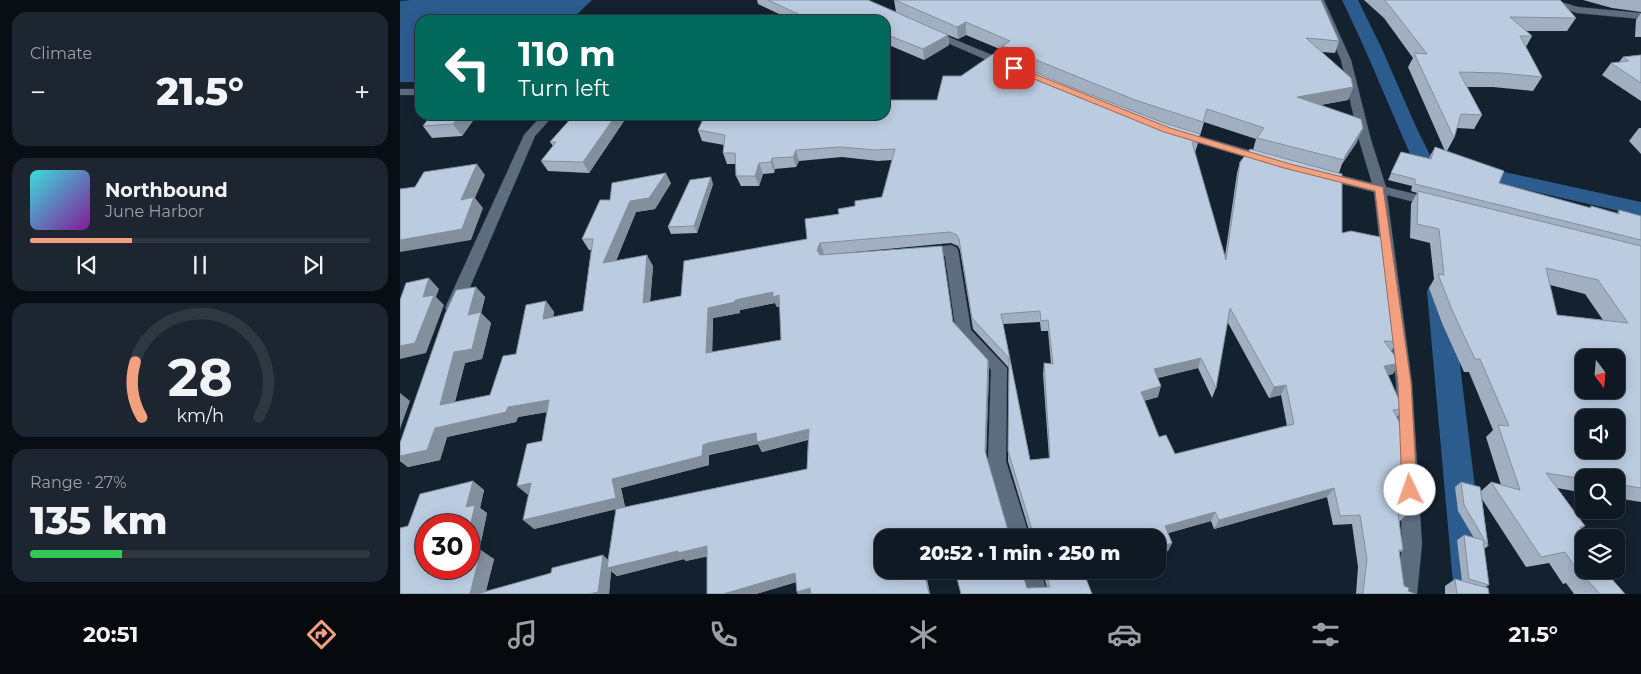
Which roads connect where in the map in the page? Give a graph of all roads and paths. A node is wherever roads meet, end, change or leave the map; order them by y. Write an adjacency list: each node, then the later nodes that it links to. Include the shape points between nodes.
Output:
1 (1319, 0): 12 (street, via 1346,60 1365,140)
2 (1544, 0): 3 (street, via 1577,10)
3 (1641, 16)
4 (918, 27): 5 (street)
5 (1014, 68)
6 (400, 92): 7 (street)
7 (415, 92)
8 (544, 120): 15 (street, via 530,136)
9 (1167, 130): 10 (street)
10 (1278, 163)
11 (1315, 173): 12 (street)
12 (1381, 189): 13 (street); 19 (street, via 1404,383 1412,544)
13 (1446, 206)
14 (904, 254): 16 (street, via 951,250 964,332 999,368 997,462)
15 (446, 324)
16 (1017, 529)
17 (1033, 579): 18 (street)
18 (1038, 594)
19 (1407, 594)

